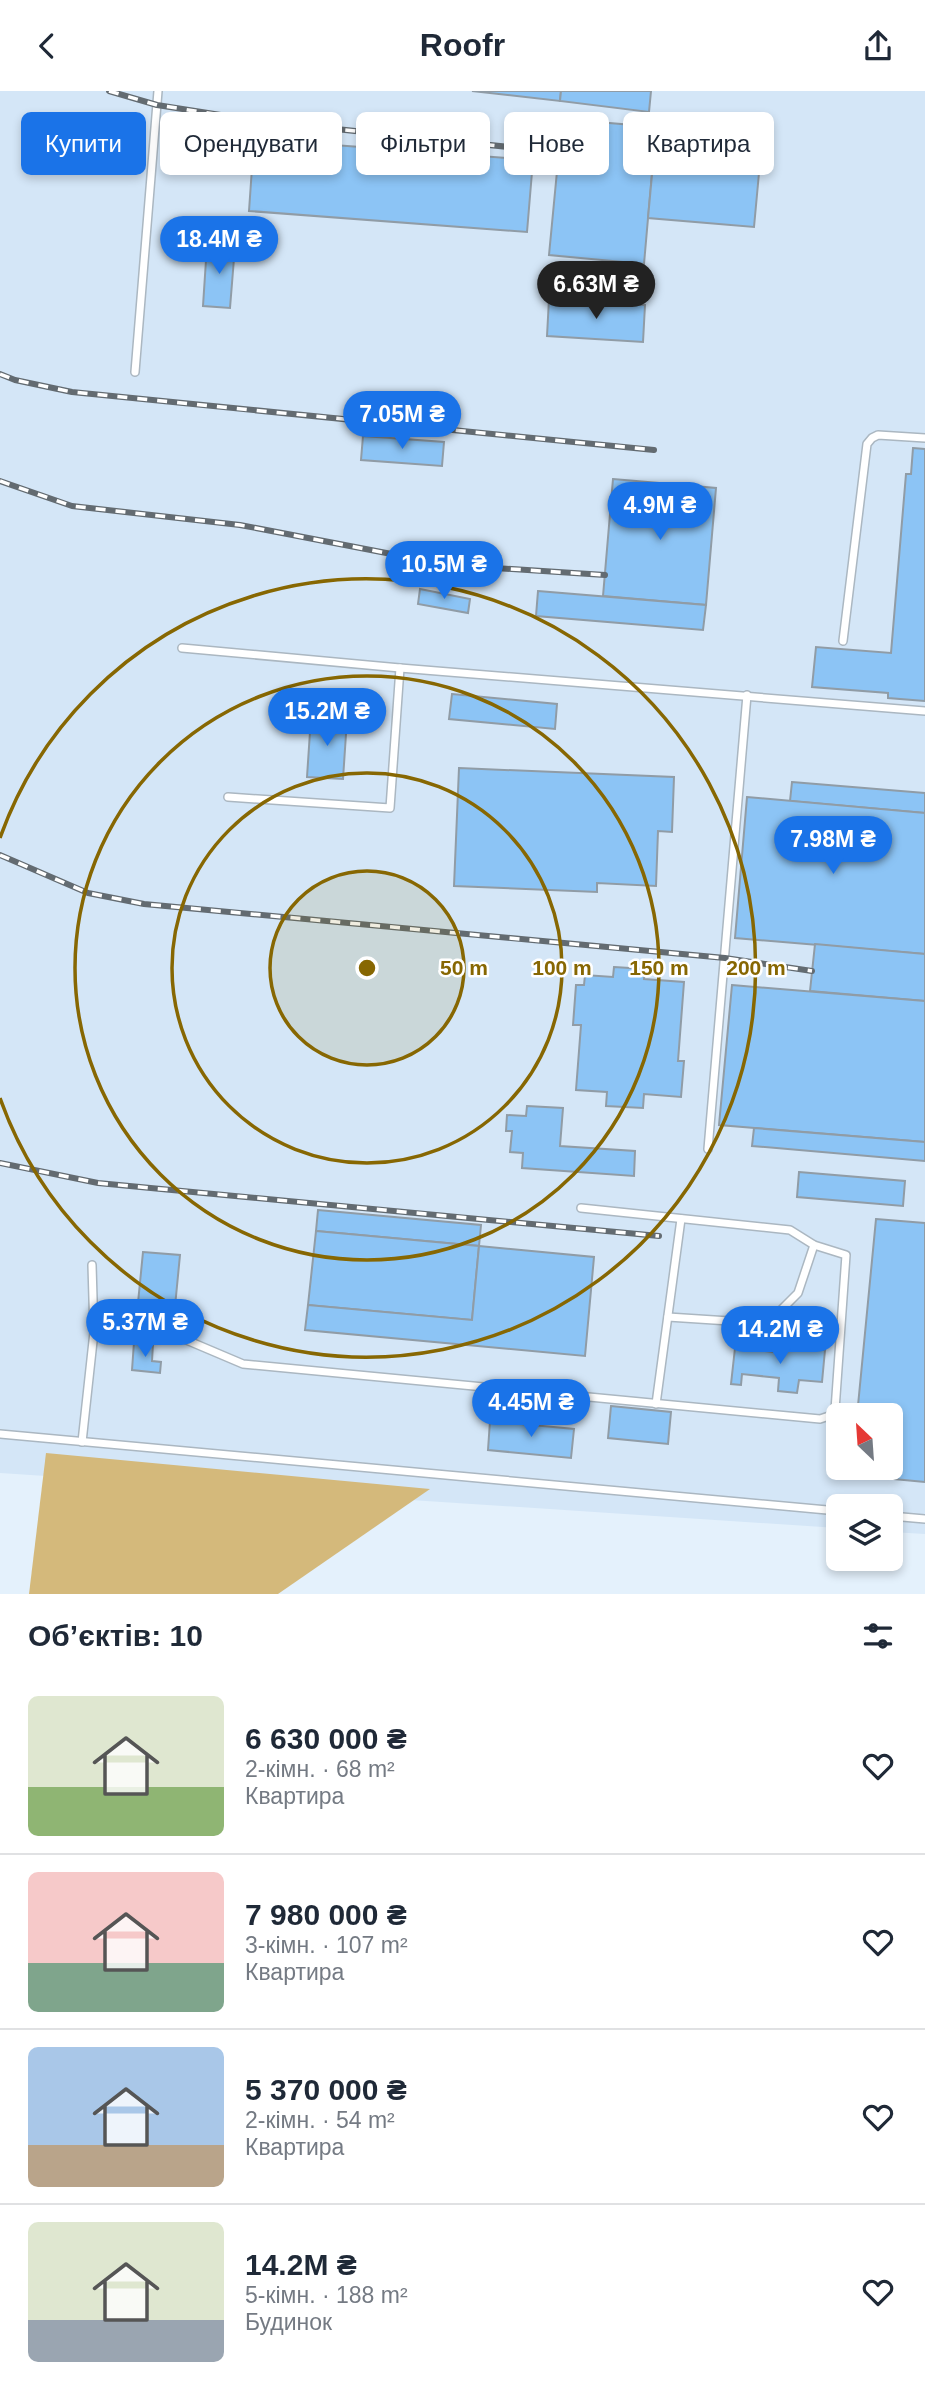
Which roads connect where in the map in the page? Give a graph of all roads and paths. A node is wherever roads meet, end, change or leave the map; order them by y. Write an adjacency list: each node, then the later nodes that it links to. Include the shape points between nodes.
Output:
1 (158, 91): 2 (lane)
2 (135, 372)
3 (925, 438): 4 (lane, via 878,435 867,444)
4 (843, 641)
5 (182, 648): 6 (lane)
6 (400, 669): 7 (lane); 9 (lane, via 390,808)
7 (747, 695): 8 (lane); 10 (lane)
8 (925, 711)
9 (228, 797)
10 (708, 1149)
11 (581, 1207): 12 (lane)
12 (681, 1219): 13 (lane, via 790,1230); 15 (lane)
13 (814, 1245): 15 (lane, via 798,1293 770,1321); 17 (lane, via 846,1255 835,1410 820,1419)
14 (92, 1265): 16 (lane)
15 (668, 1317): 17 (lane)
16 (94, 1332): 17 (lane, via 184,1339 243,1364); 19 (lane)
17 (656, 1404)
18 (0, 1434): 19 (lane)
19 (82, 1442): 20 (lane)
20 (826, 1510)
21 (903, 1517): 22 (lane)
22 (925, 1519)

